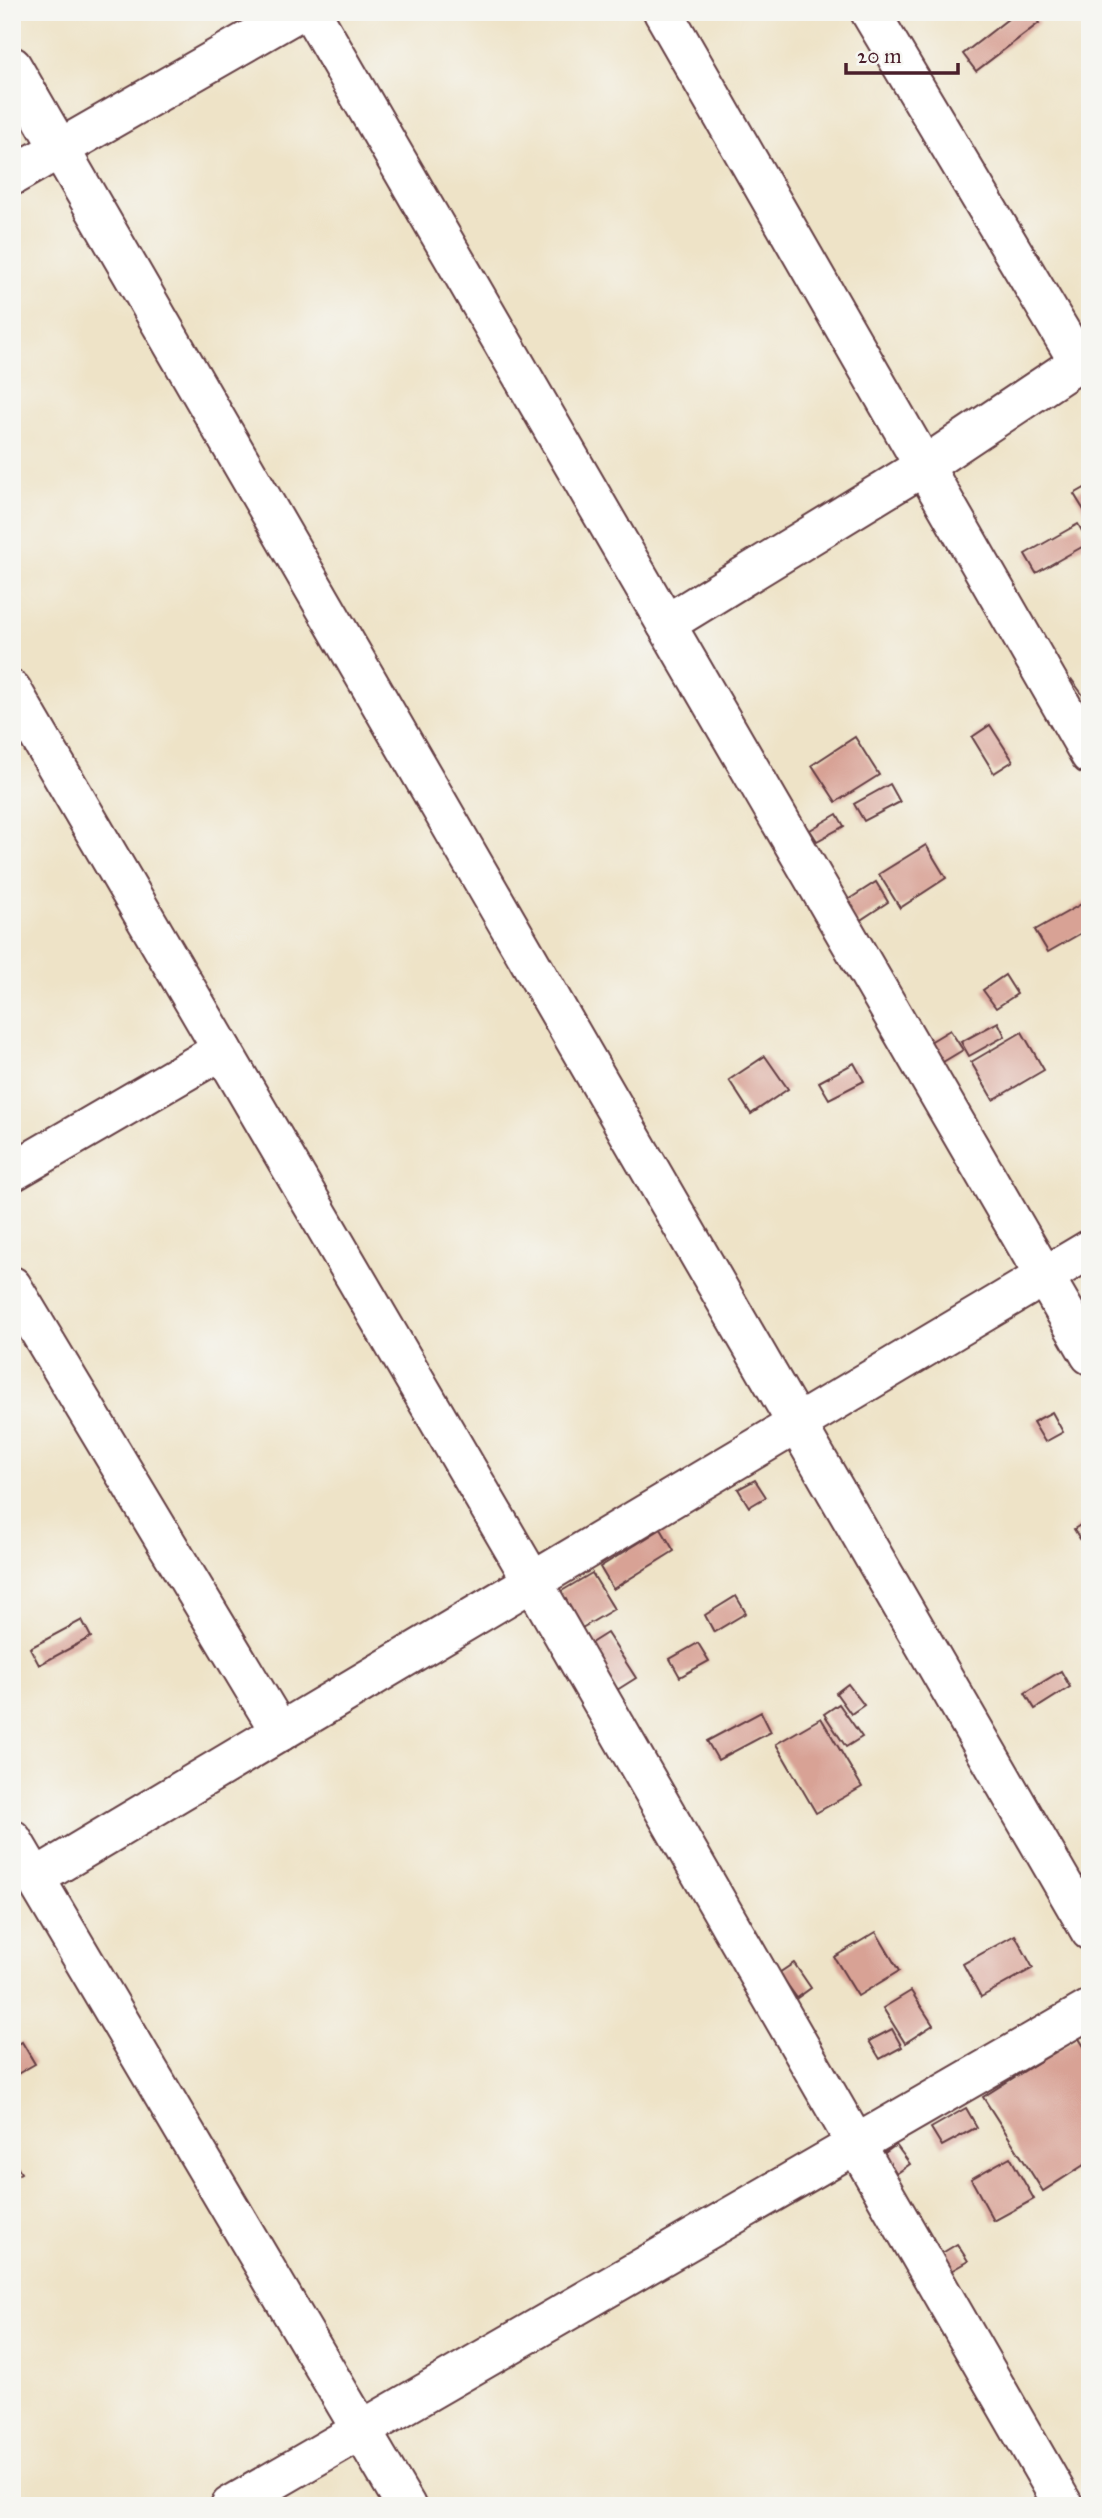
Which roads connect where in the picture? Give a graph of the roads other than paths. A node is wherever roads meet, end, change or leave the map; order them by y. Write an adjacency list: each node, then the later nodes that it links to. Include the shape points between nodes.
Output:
1 (298, 12): 6 (street)
2 (311, 12): 10 (street)
3 (663, 12): 9 (street)
4 (870, 12): 8 (street)
5 (12, 66): 6 (street)
6 (59, 148): 7 (street); 19 (street)
7 (12, 176)
8 (1084, 358): 9 (street)
9 (923, 466): 10 (street); 12 (street)
10 (666, 624): 16 (street)
11 (12, 690): 13 (street)
12 (1090, 755)
13 (222, 1049): 14 (street); 20 (street)
14 (12, 1172)
15 (1090, 1249): 16 (street)
16 (1044, 1276): 18 (street); 19 (street)
17 (12, 1286): 21 (street)
18 (1090, 1354)
19 (797, 1425): 20 (street); 24 (street)
20 (533, 1582): 21 (street); 26 (street)
21 (280, 1732): 23 (street)
22 (12, 1839): 23 (street)
23 (35, 1878): 27 (street)
24 (1090, 1931)
25 (1090, 2009): 26 (street)
26 (856, 2144): 27 (street); 30 (street)
27 (363, 2429): 28 (street); 29 (street)
28 (230, 2506)
29 (407, 2506)
30 (1064, 2506)

